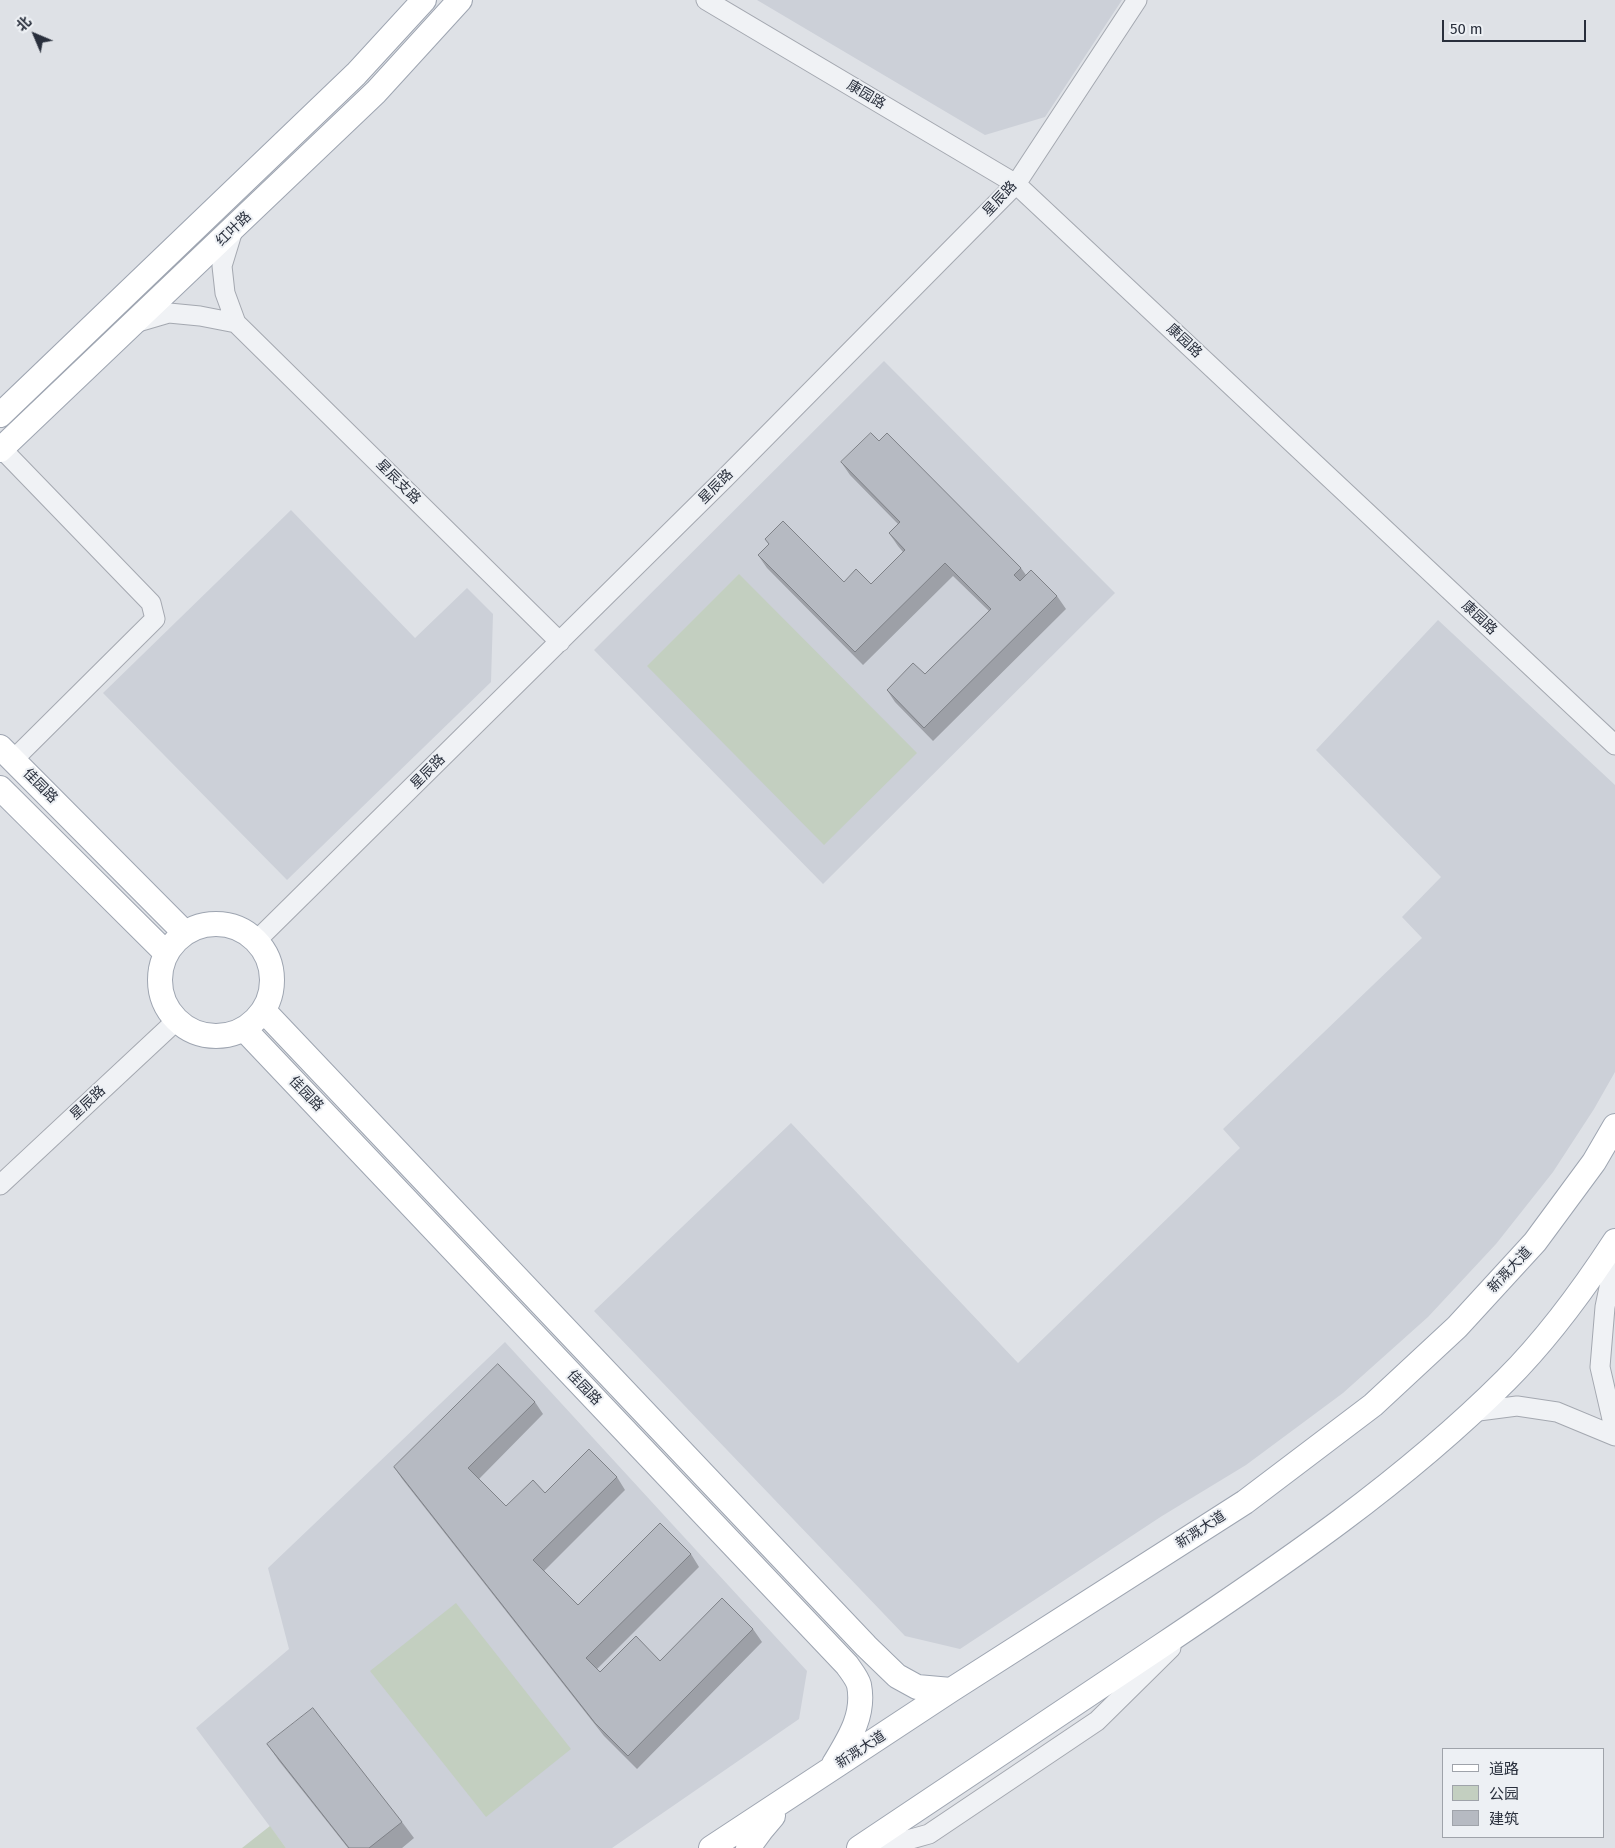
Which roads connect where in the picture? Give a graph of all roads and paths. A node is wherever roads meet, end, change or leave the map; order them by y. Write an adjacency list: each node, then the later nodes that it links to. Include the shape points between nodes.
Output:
1 (424, 0): 9 (main road, 红叶路, via 356,74)
2 (460, 0): 6 (main road, 红叶路, via 376,92)
3 (706, 0): 5 (street, 康园路)
4 (1137, 0): 5 (street, 星辰路)
5 (1016, 184): 11 (street, 星辰路); 12 (street, 康园路)
6 (233, 230): 7 (main road, 红叶路); 8 (street, via 222,266 225,293)
7 (135, 323): 8 (street, via 169,313); 10 (main road, 红叶路)
8 (236, 323): 11 (street, 星辰支路)
9 (0, 415)
10 (1, 450): 13 (street, via 151,603 155,619)
11 (560, 642): 16 (street, 星辰路)
12 (1615, 746)
13 (7, 753): 15 (main road, 佳园路)
14 (0, 788): 17 (main road)
15 (185, 932): 16 (main road, via 212,925 228,926 243,931); 17 (main road)
16 (256, 941): 18 (main road, via 266,955 271,971 271,988)
17 (166, 953): 19 (main road, via 160,980 162,994 167,1009)
18 (264, 1011): 20 (main road); 29 (main road, 佳园路, via 866,1646 897,1676 917,1687)
19 (177, 1020): 20 (main road, via 188,1029 216,1036); 22 (street, 星辰路)
20 (244, 1029): 30 (main road, 佳园路, via 847,1665 858,1683 860,1708 854,1730)
21 (1615, 1126): 29 (main road, 新溉大道, via 1594,1162 1535,1242 1457,1327 1373,1405 1246,1502)
22 (0, 1185)
23 (1615, 1241): 25 (main road, via 1556,1324 1507,1380)
24 (1615, 1259): 26 (street, via 1605,1307 1600,1367)
25 (1472, 1412): 27 (street, via 1517,1406 1557,1412); 28 (main road, via 1423,1457 1292,1558)
26 (1615, 1432)
27 (1615, 1436)
28 (1200, 1620): 34 (main road); 35 (street, via 1097,1721 929,1834)
29 (951, 1690): 30 (main road, 新溉大道)
30 (832, 1768): 31 (main road, 新溉大道)
31 (795, 1793): 32 (main road, 新溉大道); 33 (main road)
32 (711, 1848)
33 (748, 1848)
34 (859, 1848)
35 (879, 1848)

